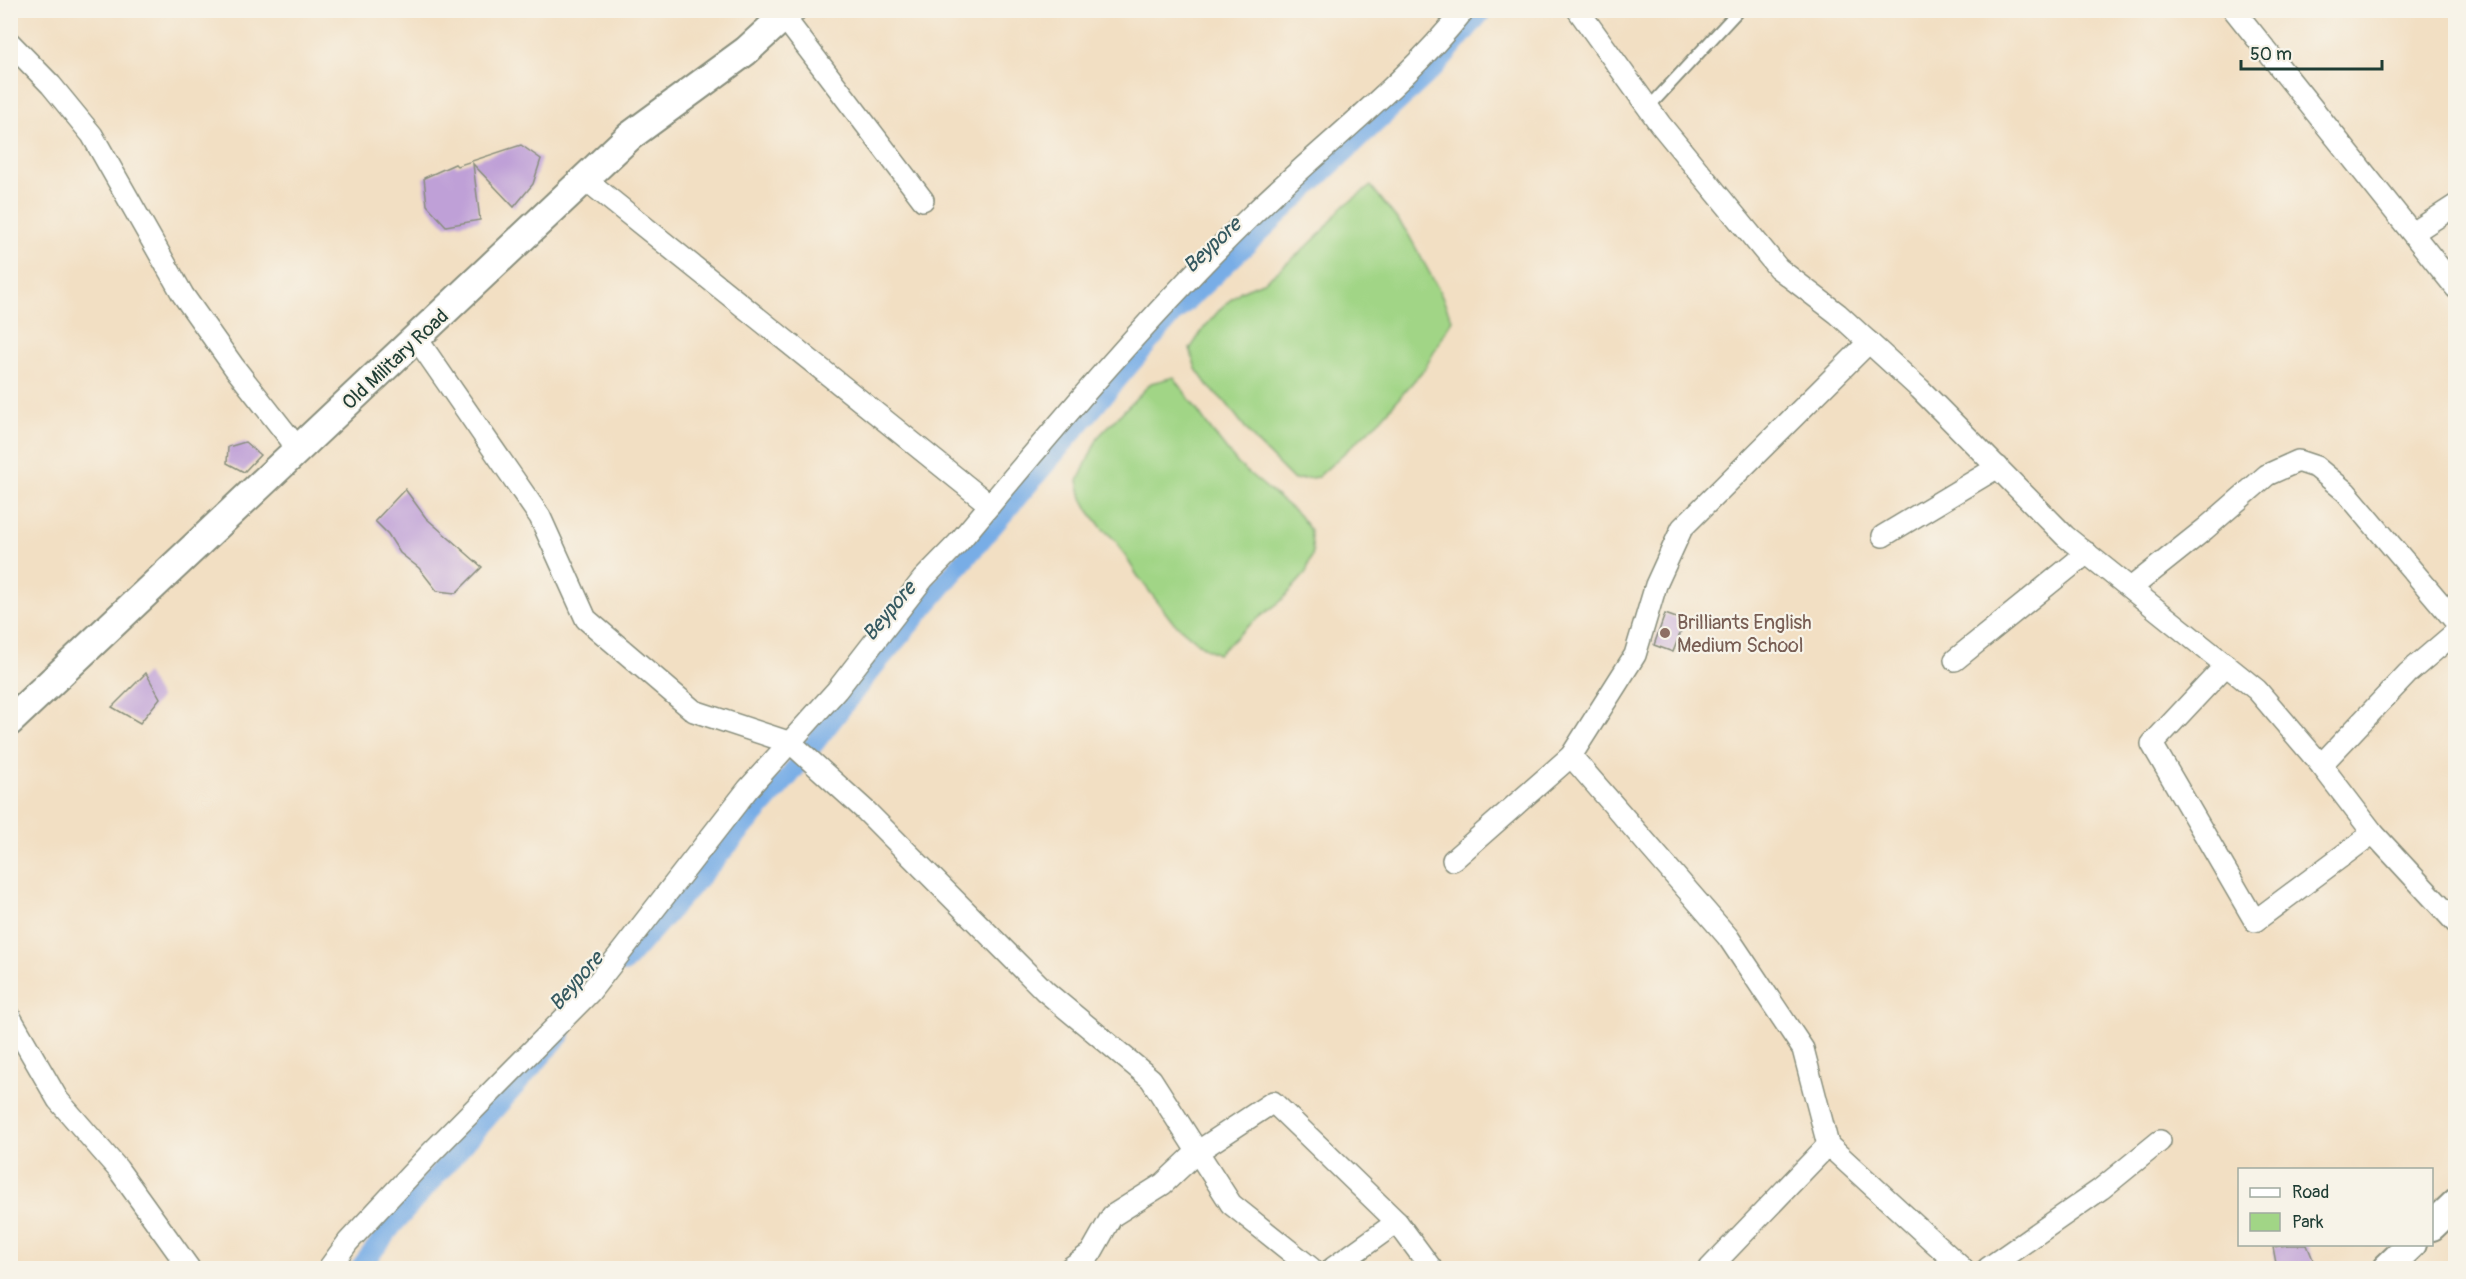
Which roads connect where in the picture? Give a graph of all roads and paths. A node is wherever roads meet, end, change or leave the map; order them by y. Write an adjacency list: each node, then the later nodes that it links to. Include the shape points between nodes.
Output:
1 (1464, 10): 17 (street, via 1386,93 1252,214 1152,318)
2 (1578, 10): 7 (street)
3 (1739, 10): 7 (lane)
4 (2234, 10): 11 (street)
5 (788, 14): 8 (main road, Old Military Road, via 746,51 630,136); 9 (street)
6 (10, 44): 15 (street, via 51,85 92,135 183,295)
7 (1648, 108): 14 (street, via 1778,268)
8 (585, 179): 13 (main road, Old Military Road); 17 (street)
9 (923, 200)
10 (2456, 205): 11 (street)
11 (2413, 233): 12 (street)
12 (2456, 288)
13 (417, 339): 15 (main road, Old Military Road); 26 (street, via 540,517 586,619 694,711)
14 (1869, 342): 16 (street); 27 (street, via 1683,528 1656,585 1635,655)
15 (299, 450): 25 (main road, Old Military Road)
16 (1998, 467): 18 (street); 19 (street, via 2065,536)
17 (990, 505): 26 (street, via 923,579)
18 (1883, 536)
19 (2087, 553): 20 (street); 23 (street)
20 (2132, 588): 21 (street, via 2266,475 2298,461 2316,466 2346,492); 24 (street)
21 (2456, 622)
22 (2456, 632): 28 (street, via 2408,673)
23 (1955, 660)
24 (2226, 665): 28 (street, via 2257,690); 29 (street, via 2152,744 2255,921)
25 (10, 721)
26 (791, 743): 35 (street, via 866,811 1045,991 1150,1079); 42 (street, via 748,789 590,992 429,1155 348,1242)
27 (1571, 756): 30 (street); 34 (street, via 1728,938 1803,1048)
28 (2321, 765): 29 (street)
29 (2373, 833): 31 (street)
30 (1453, 860)
31 (2456, 923)
32 (10, 1017): 41 (street, via 58,1100 118,1169)
33 (2160, 1141): 49 (street, via 2101,1189)
34 (1828, 1145): 47 (street); 48 (street)
35 (1197, 1152): 37 (street, via 1273,1102); 40 (street, via 1163,1184 1112,1216); 44 (street, via 1231,1204)
36 (2456, 1203): 38 (main road)
37 (1397, 1222): 45 (street); 46 (street)
38 (2433, 1225)
39 (2411, 1246): 50 (main road)
40 (1097, 1261): 43 (street)
41 (189, 1269)
42 (329, 1269)
43 (1070, 1269)
44 (1311, 1269)
45 (1333, 1269)
46 (1431, 1269)
47 (1710, 1269)
48 (1962, 1269)
49 (1988, 1269)
50 (2387, 1269)

